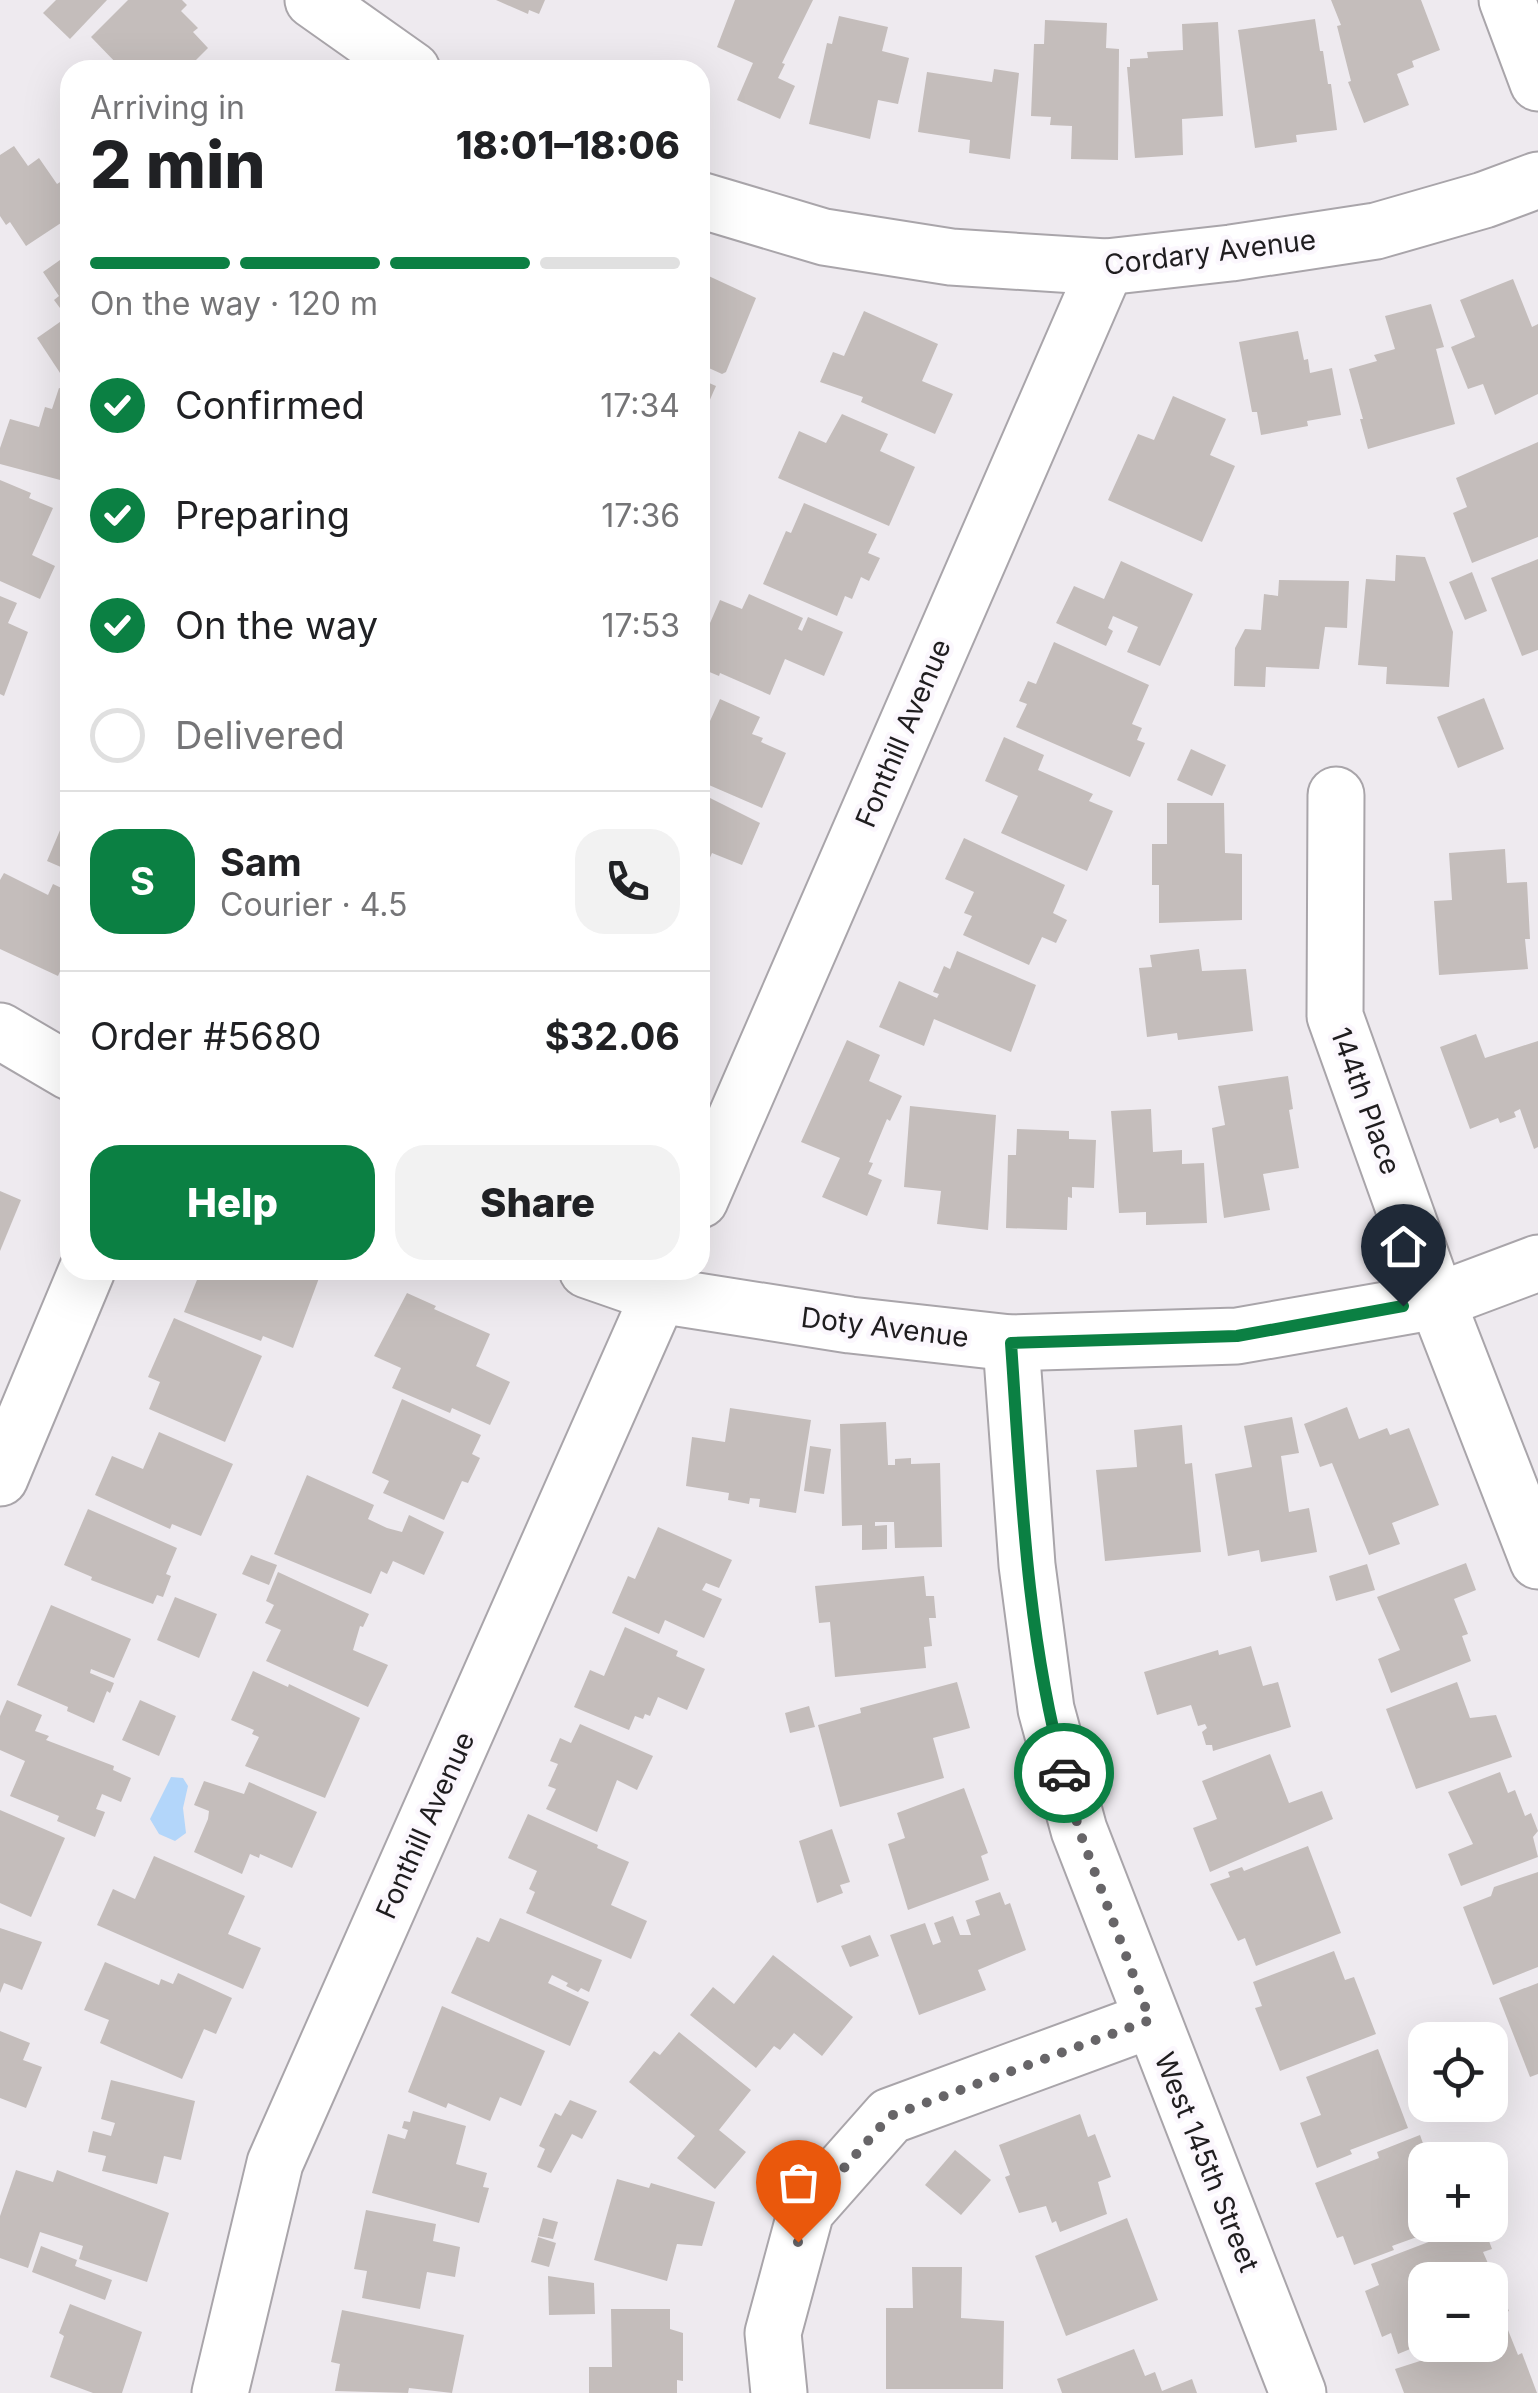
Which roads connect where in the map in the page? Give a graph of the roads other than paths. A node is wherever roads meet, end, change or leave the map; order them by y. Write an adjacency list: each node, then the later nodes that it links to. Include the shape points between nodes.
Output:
1 (313, 0): 3 (street)
2 (1507, 0): 4 (street)
3 (398, 60)
4 (1538, 83)
5 (1538, 180): 7 (street, Cordary Avenue, via 1376,232)
6 (710, 203): 7 (street, Cordary Avenue, via 824,237 952,257)
7 (1106, 267): 11 (street, Fonthill Avenue)
8 (1336, 794): 15 (street, 144th Place, via 1335,1016)
9 (0, 1030): 10 (street)
10 (60, 1066)
11 (710, 1177)
12 (1538, 1263): 15 (street, Doty Avenue)
13 (83, 1280): 17 (street)
14 (664, 1282): 16 (street, Doty Avenue, via 850,1324); 20 (street, Fonthill Avenue, via 276,2163)
15 (1436, 1301): 16 (street, Doty Avenue, via 1237,1336); 18 (street, 144th Place)
16 (1011, 1343): 19 (street, West 145th Street, via 1026,1566 1046,1709 1079,1830)
17 (0, 1478)
18 (1538, 1562)
19 (1150, 2020): 21 (street, via 890,2116 806,2211 773,2333); 22 (street, West 145th Street)
20 (220, 2393)
21 (779, 2393)
22 (1298, 2393)

